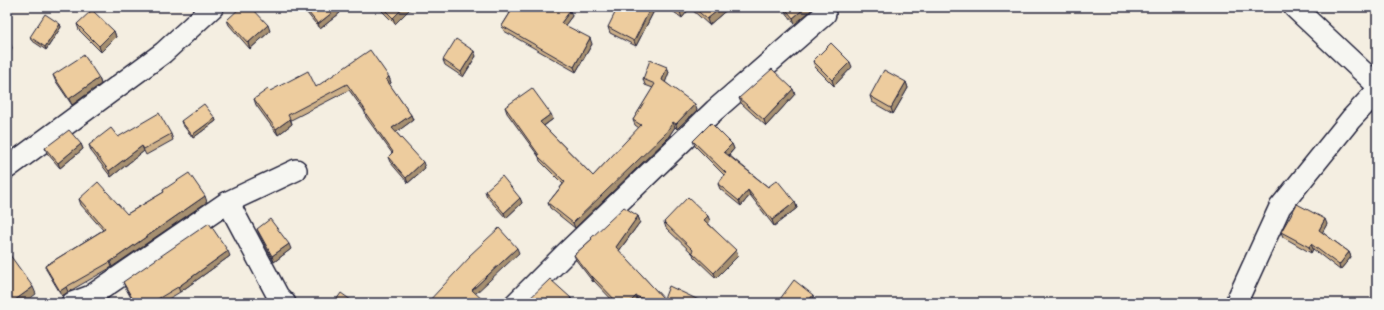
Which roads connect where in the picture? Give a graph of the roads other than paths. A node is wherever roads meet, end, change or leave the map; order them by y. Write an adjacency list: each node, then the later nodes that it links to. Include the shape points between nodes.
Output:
1 (213, 7): 6 (street, via 163,53)
2 (1294, 7): 4 (street)
3 (825, 14): 11 (street, via 715,110)
4 (1377, 85)
5 (1377, 91): 12 (street, via 1280,207)
6 (7, 168)
7 (296, 170): 8 (street)
8 (228, 202): 9 (street, via 91,296); 10 (street, via 278,296)
9 (72, 303)
10 (285, 303)
11 (516, 303)
12 (1236, 303)

